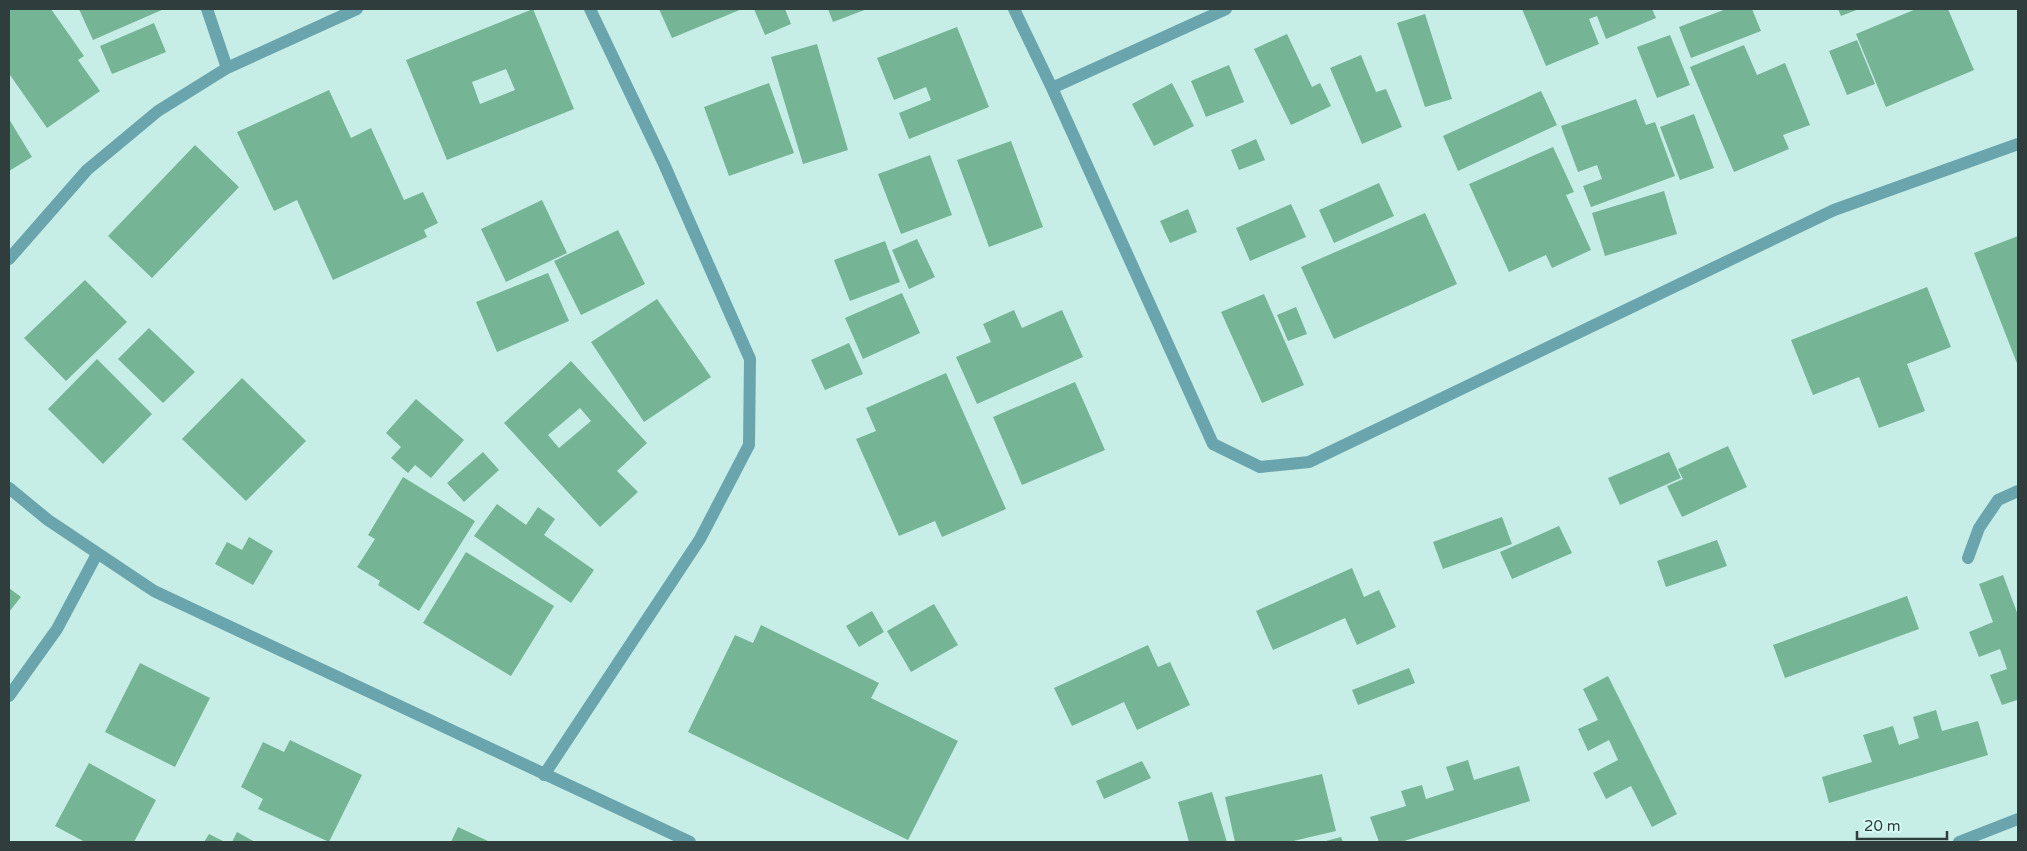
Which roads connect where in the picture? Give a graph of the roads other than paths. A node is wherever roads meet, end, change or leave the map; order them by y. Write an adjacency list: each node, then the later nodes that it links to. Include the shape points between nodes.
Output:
1 (207, 9): 6 (street)
2 (357, 9): 6 (street)
3 (590, 9): 15 (street, via 664,164 750,360 749,445 700,539)
4 (1014, 9): 7 (street)
5 (1226, 9): 7 (street)
6 (227, 68): 9 (street, via 158,111 87,170)
7 (1052, 88): 8 (street, via 1213,444 1260,467 1308,462 1834,210)
8 (2018, 144)
9 (9, 259)
10 (9, 488): 12 (street)
11 (2018, 491): 13 (street, via 1998,500 1979,528)
12 (97, 554): 14 (street, via 58,629); 15 (street, via 154,591)
13 (1968, 558)
14 (9, 696)
15 (544, 775): 17 (street)
16 (2018, 819): 18 (street)
17 (690, 842)
18 (1959, 842)

